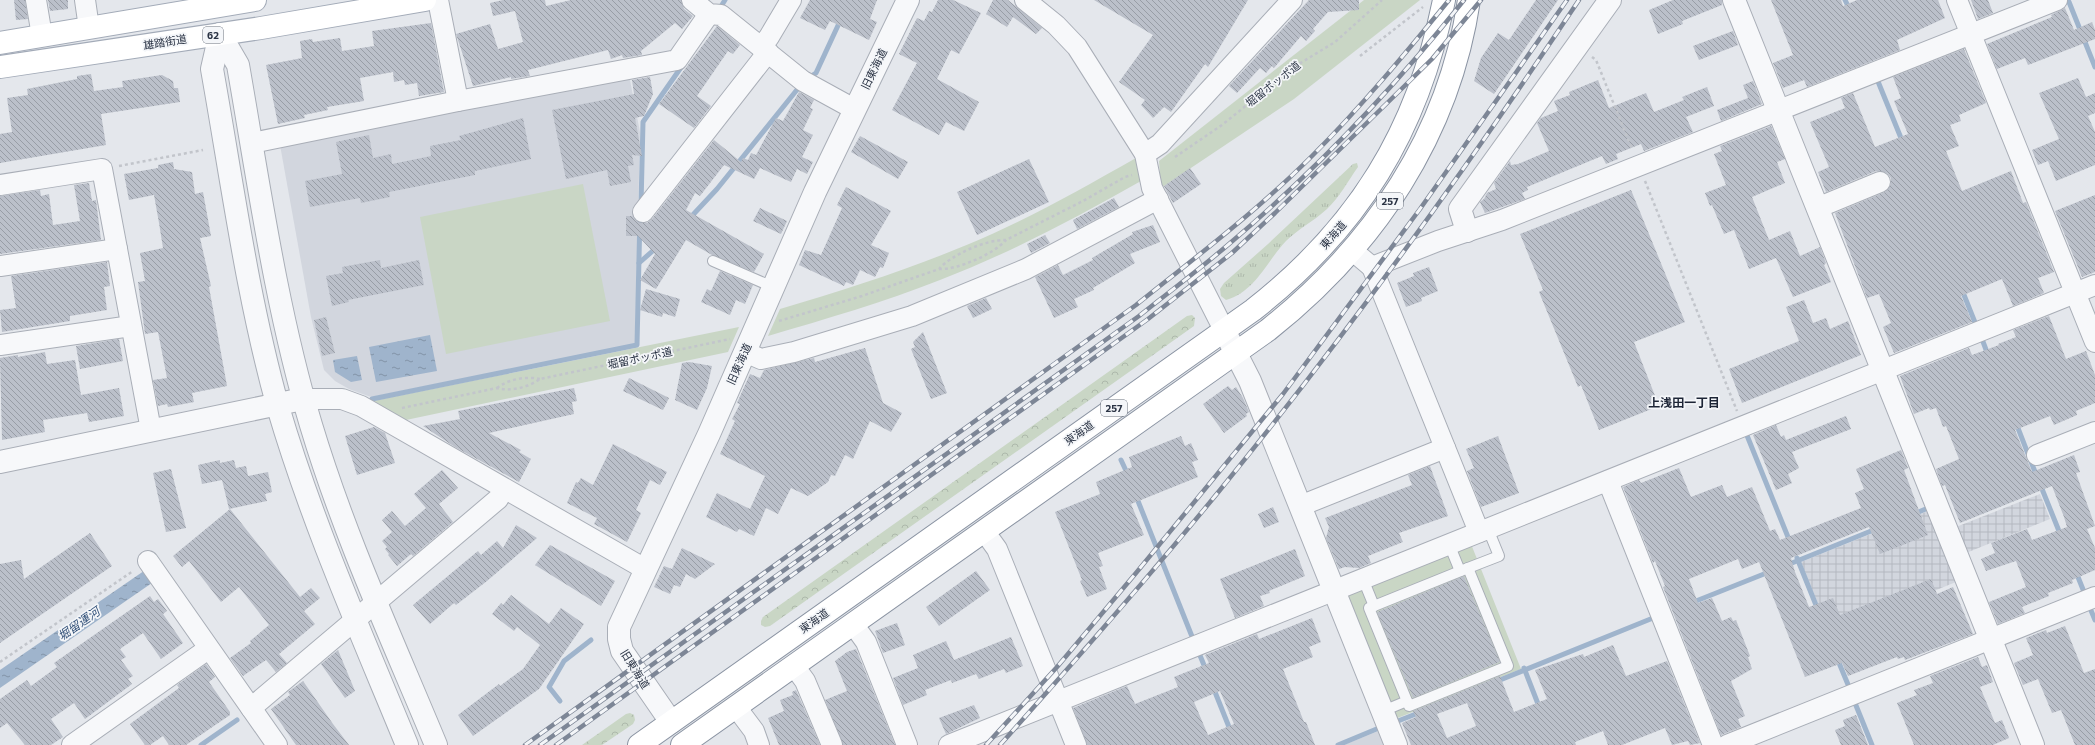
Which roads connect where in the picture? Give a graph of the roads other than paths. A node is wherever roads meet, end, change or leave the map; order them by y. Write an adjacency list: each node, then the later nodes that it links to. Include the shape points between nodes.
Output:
1 (36, 0): 22 (street)
2 (85, 0): 19 (street)
3 (255, 0): 17 (main road)
4 (425, 0): 20 (main road, 雄踏街道 / 62)
5 (438, 0): 26 (street)
6 (692, 0): 18 (street)
7 (791, 0): 24 (street)
8 (908, 0): 27 (street, 旧東海道)
9 (1025, 0): 30 (street, via 1056,25 1077,47)
10 (1292, 0): 30 (street, via 1160,144)
11 (1469, 0): 38 (main road, 257, via 1449,84 1428,136 1393,197)
12 (1610, 0): 36 (street, via 1460,209)
13 (1734, 0): 28 (street)
14 (1957, 0): 21 (street)
15 (2057, 0): 21 (street)
16 (1435, 2): 46 (main road, 東海道 / 257, via 1433,50 1416,101 1393,149 1365,195 1332,237 1294,276)
17 (213, 3): 19 (main road); 20 (street)
18 (709, 14): 24 (street, via 722,16); 26 (street, via 677,60)
19 (89, 28): 22 (main road)
20 (220, 34): 25 (main road, 雄踏街道 / 62); 29 (street, via 238,65); 53 (street, via 212,69 254,307)
21 (1971, 34): 28 (street); 44 (street)
22 (42, 36): 23 (main road)
23 (0, 43)
24 (764, 50): 27 (street, via 803,80); 35 (street)
25 (0, 67)
26 (458, 101): 29 (street)
27 (854, 109): 43 (street, 旧東海道)
28 (1778, 111): 34 (street); 36 (street, via 1502,220)
29 (252, 143): 52 (street, via 278,295)
30 (1145, 154): 33 (street, via 1152,188)
31 (1880, 182): 34 (street)
32 (0, 185): 37 (street, via 102,169)
33 (1158, 199): 46 (street); 49 (street, via 1026,269 912,316 794,352 761,359)
34 (1817, 208): 51 (street)
35 (643, 212)
36 (1467, 231): 41 (street)
37 (117, 248): 40 (street); 45 (street)
38 (1353, 251): 41 (street); 50 (main road, 257, via 1295,308)
39 (713, 261): 43 (lane)
40 (0, 266)
41 (1372, 267): 56 (street)
42 (2095, 285): 44 (street)
43 (773, 287): 49 (street, 旧東海道)
44 (2075, 293): 47 (street); 51 (street)
45 (131, 326): 48 (street); 54 (street)
46 (1224, 330): 50 (street); 83 (main road, 東海道 / 257)
47 (2095, 342)
48 (0, 345)
49 (738, 345): 66 (street, 旧東海道, via 708,434)
50 (1236, 353): 61 (street, via 1250,381); 62 (main road, 257)
51 (1882, 370): 59 (street); 75 (street)
52 (304, 399): 53 (street); 60 (street, via 342,399 361,406); 71 (street, via 333,492)
53 (278, 404): 54 (street); 73 (street, via 310,505)
54 (151, 430): 58 (street)
55 (2095, 432): 57 (street)
56 (1445, 448): 61 (street); 63 (street)
57 (2037, 455)
58 (0, 462)
59 (1608, 481): 63 (street); 96 (street)
60 (504, 489): 66 (street); 71 (street, via 498,499)
61 (1300, 506): 69 (street)
62 (984, 531): 74 (main road, 257); 78 (street, via 997,549)
63 (1484, 531): 64 (street); 67 (lane, via 1498,556)
64 (1450, 544): 67 (lane); 68 (street)
65 (153, 568): 76 (street)
66 (645, 569): 83 (street, 旧東海道, via 623,615 619,639 627,660)
67 (1464, 569): 72 (lane); 79 (lane, via 1508,666 1409,706)
68 (1363, 579): 69 (street); 72 (lane)
69 (1334, 590): 78 (street); 82 (street)
70 (2095, 597): 75 (street)
71 (377, 602): 73 (street); 87 (street)
72 (1374, 606): 79 (lane, via 1369,608)
73 (356, 620): 81 (street); 86 (street)
74 (853, 624): 77 (main road, 257); 92 (street, via 866,642)
75 (1990, 639): 97 (street); 98 (street)
76 (208, 649): 81 (street); 84 (street)
77 (794, 666): 80 (main road, 257); 91 (street, via 805,681)
78 (1058, 701): 93 (street); 94 (street)
79 (1407, 701): 82 (lane)
80 (736, 707): 89 (main road, 257); 90 (street, via 754,731)
81 (251, 708): 85 (street)
82 (1383, 711): 95 (street)
83 (671, 722): 88 (main road, 東海道 / 257)
84 (72, 745)
85 (277, 745)
86 (407, 745)
87 (436, 745)
88 (639, 745)
89 (682, 745)
90 (759, 745)
91 (832, 745)
92 (907, 745)
93 (949, 745)
94 (1076, 745)
95 (1396, 745)
96 (1713, 745)
97 (1727, 745)
98 (2033, 745)

